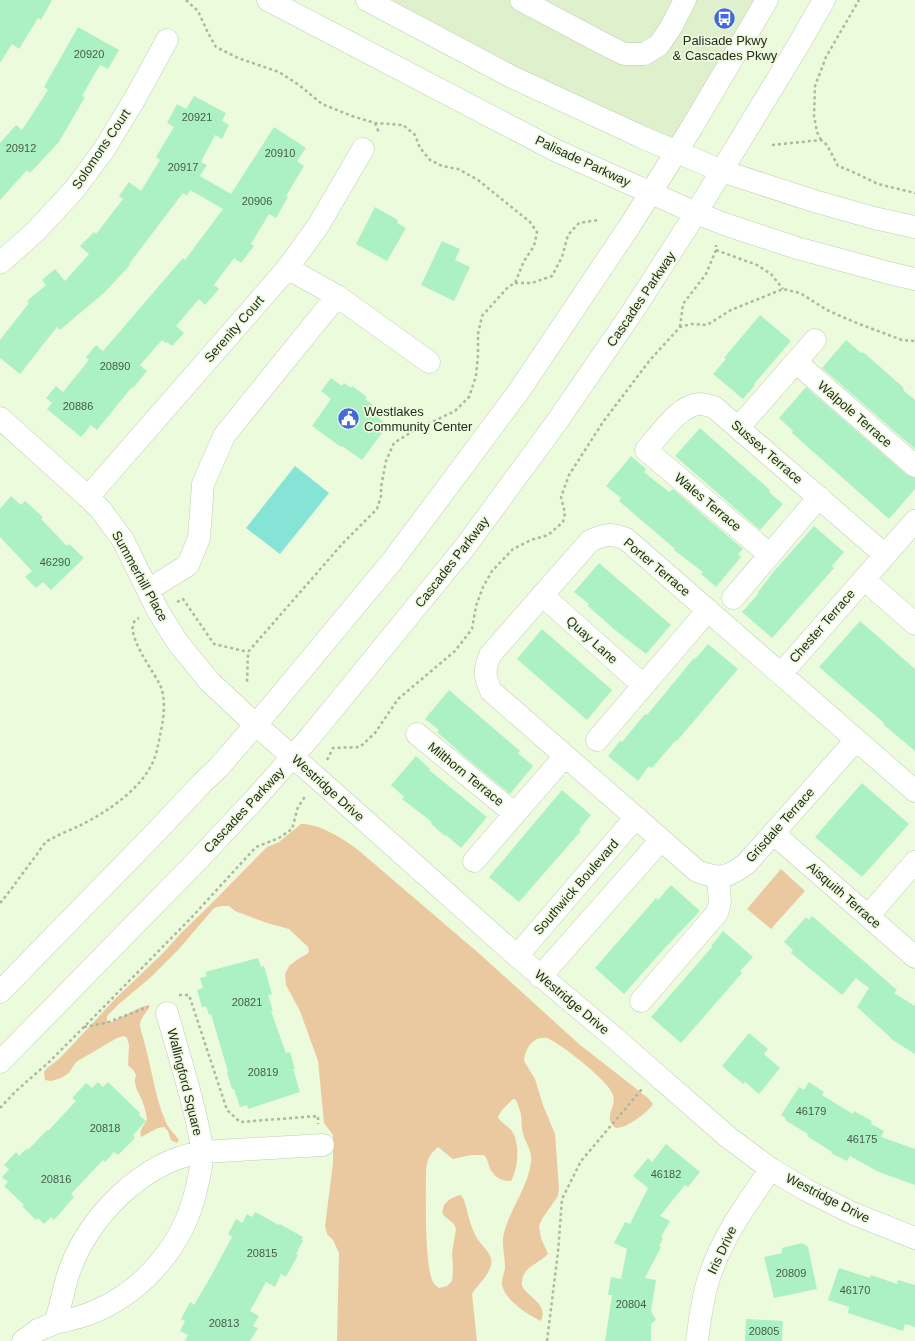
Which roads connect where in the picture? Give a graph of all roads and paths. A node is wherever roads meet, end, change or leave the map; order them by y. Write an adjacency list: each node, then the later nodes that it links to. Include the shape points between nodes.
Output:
1 (268, 0): 14 (street, Palisade Parkway, via 555,150)
2 (367, 0): 12 (street, via 512,77)
3 (521, 0): 4 (street, via 624,54 644,54 659,45)
4 (685, 0)
5 (767, 0): 12 (street)
6 (824, 0): 13 (street, Cascades Parkway)
7 (859, 0): 9 (path, via 826,57 815,86 814,116)
8 (167, 40): 21 (street, Solomons Court, via 103,151 74,190 35,232)
9 (821, 140): 10 (path); 15 (path, via 827,145 838,166 878,184)
10 (772, 145)
11 (363, 148): 22 (street, Serenity Court, via 318,226)
12 (676, 152): 13 (street); 14 (street)
13 (722, 171): 16 (street, Cascades Parkway); 18 (street, via 814,202)
14 (650, 192): 16 (street, Palisade Parkway); 51 (street, via 519,391 452,482 393,560)
15 (915, 193)
16 (696, 213): 23 (street, Palisade Parkway, via 797,248); 56 (street, Cascades Parkway, via 556,423 465,547)
17 (598, 220): 24 (path, via 579,223 568,235 562,257 552,276 532,282)
18 (915, 227)
19 (716, 245): 20 (path)
20 (716, 250): 25 (path, via 757,265 771,274); 27 (path, via 706,274 683,304)
21 (0, 263)
22 (287, 268): 26 (street); 36 (street, Serenity Court)
23 (915, 279)
24 (515, 283)
25 (783, 289): 27 (path, via 731,310 707,325); 29 (path, via 800,293 827,310 854,322 902,340)
26 (337, 296): 30 (street); 42 (street, via 224,436 204,484 199,538 188,565)
27 (680, 326): 57 (path, via 650,360 603,422 569,475 562,497 565,513 563,522 548,535 513,549 492,571 476,606 472,629 455,651 398,699 375,733 360,747 333,748)
28 (815, 340): 31 (street)
29 (915, 341)
30 (429, 362)
31 (796, 362): 33 (street); 35 (street, Walpole Terrace)
32 (0, 418): 36 (street, Summerhill Place)
33 (739, 427): 34 (street, Sussex Terrace, via 714,407 699,404 678,414); 37 (street, Sussex Terrace)
34 (646, 450): 39 (street, Wales Terrace)
35 (915, 466)
36 (88, 497): 42 (street, Summerhill Place, via 123,540)
37 (819, 497): 39 (street); 40 (street, Sussex Terrace)
38 (915, 521): 40 (street, Chester Terrace)
39 (769, 554): 44 (street)
40 (885, 555): 41 (street, Chester Terrace)
41 (864, 579): 47 (street, Chester Terrace); 49 (street, Chester Terrace)
42 (148, 590): 46 (street, Summerhill Place)
43 (542, 596): 45 (street, Porter Terrace, via 590,540 601,535 614,534 626,539); 50 (street, Quay Lane); 55 (street, Porter Terrace, via 490,655 485,678 491,690)
44 (733, 598)
45 (708, 610): 49 (street, Porter Terrace); 50 (street)
46 (158, 611): 48 (path, via 183,599 214,644); 51 (street, Summerhill Place, via 178,643 210,682); 66 (path, via 136,619 133,624 133,636 162,689 165,710 156,754 146,774 129,794 96,818 47,842)
47 (915, 624)
48 (248, 652)
49 (781, 674): 54 (street, Porter Terrace)
50 (643, 685): 53 (street)
51 (256, 725): 56 (street, Westridge Drive); 71 (street, via 158,831)
52 (417, 734): 59 (street, Milthorn Terrace)
53 (597, 740)
54 (856, 740): 58 (street, Porter Terrace); 61 (street, Grisdale Terrace)
55 (565, 756): 59 (street, Milthorn Terrace); 60 (street, Porter Terrace)
56 (293, 757): 57 (street, Westridge Drive); 75 (street, Cascades Parkway, via 194,864)
57 (316, 778): 68 (street, Westridge Drive); 74 (path, via 298,807 292,829 279,838 256,847 191,918)
58 (915, 791)
59 (515, 814): 63 (street, Milthorn Terrace)
60 (636, 817): 62 (street); 68 (street, Southwick Boulevard)
61 (774, 833): 65 (street, Grisdale Terrace, via 746,864 733,874); 67 (street, Aisquith Terrace)
62 (661, 840): 65 (street, via 697,871); 70 (street)
63 (474, 860)
64 (915, 862): 67 (street)
65 (718, 877): 72 (street, via 720,902 717,913)
66 (0, 903)
67 (868, 916): 69 (street, Aisquith Terrace)
68 (517, 956): 70 (street, Westridge Drive)
69 (915, 957)
70 (540, 977): 76 (street, Westridge Drive)
71 (0, 992)
72 (641, 1001)
73 (164, 1005): 74 (path); 78 (path, via 181,994 189,995 227,1110 240,1122 318,1116); 79 (street, Wallingford Square, via 195,1114)
74 (84, 1027): 77 (path)
75 (0, 1062)
76 (655, 1074): 80 (street, Westridge Drive, via 729,1138); 84 (path, via 581,1161 562,1199)
77 (0, 1108)
78 (321, 1145): 79 (street, Wallingford Square)
79 (202, 1152): 82 (street, Wallingford Square, via 164,1164 139,1180 99,1219 76,1256); 82 (street, Wallingford Square, via 193,1204 173,1246 156,1268 116,1301 96,1311)
80 (771, 1169): 81 (street, Westridge Drive, via 852,1213); 85 (street, Iris Drive, via 722,1244 708,1278 700,1311)
81 (915, 1238)
82 (55, 1323): 83 (street, Wallingford Square, via 38,1330)
83 (23, 1341)
84 (547, 1341)
85 (698, 1341)

